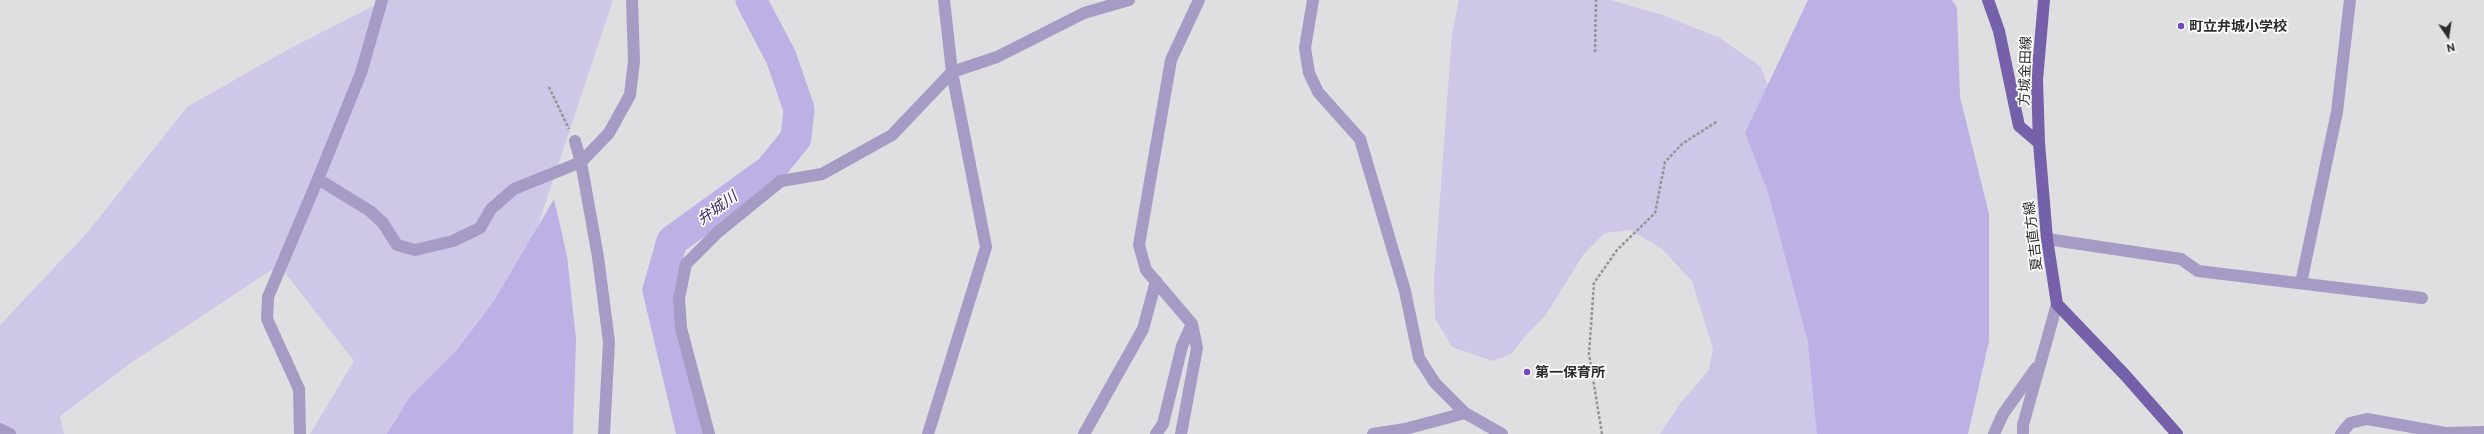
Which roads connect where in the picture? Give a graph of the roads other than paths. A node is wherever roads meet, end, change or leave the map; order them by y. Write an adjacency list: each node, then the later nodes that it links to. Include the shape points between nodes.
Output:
1 (382, 0): 14 (street, via 361,73)
2 (632, 0): 13 (street, via 634,61 630,95 609,133)
3 (944, 0): 10 (street)
4 (1129, 0): 10 (street, via 1084,13 997,57)
5 (1199, 0): 16 (street, via 1170,60 1139,245 1146,270)
6 (1313, 0): 22 (street, via 1305,48 1309,73 1318,92 1360,139 1405,290 1419,358 1436,383)
7 (1988, 0): 12 (main road, via 1999,31 2019,126)
8 (2044, 0): 12 (main road, 方城金田線, via 2037,80)
9 (2350, 0): 17 (street, via 2337,112)
10 (952, 72): 28 (street, via 892,135 822,174 781,181 718,232 686,264 679,298 682,328); 29 (street, via 986,247)
11 (574, 141): 13 (street)
12 (2039, 143): 15 (main road, 夏吉直方線)
13 (581, 162): 14 (street, via 514,188 491,209 480,228 453,241 415,250 397,245 383,223 370,211); 27 (street, via 598,257 609,342)
14 (318, 179): 26 (street, via 268,297 267,319 299,389)
15 (2047, 239): 17 (street, via 2181,259 2198,271); 19 (main road, 夏吉直方線)
16 (1156, 281): 20 (street); 30 (street, via 1143,329)
17 (2301, 283): 18 (street)
18 (2422, 298)
19 (2057, 304): 21 (street); 37 (main road)
20 (1192, 324): 31 (street, via 1182,346 1164,424); 32 (street, via 1197,348)
21 (2041, 360): 35 (street, via 2003,414); 36 (street, via 2023,425)
22 (1465, 413): 33 (street, via 1405,429); 34 (street)
23 (0, 429): 25 (street)
24 (2484, 432): 38 (street, via 2445,433 2368,419 2350,423)
25 (10, 434)
26 (300, 434)
27 (604, 434)
28 (709, 434)
29 (928, 434)
30 (1084, 434)
31 (1156, 434)
32 (1181, 434)
33 (1373, 434)
34 (1502, 434)
35 (1994, 434)
36 (2023, 434)
37 (2177, 434)
38 (2341, 434)

